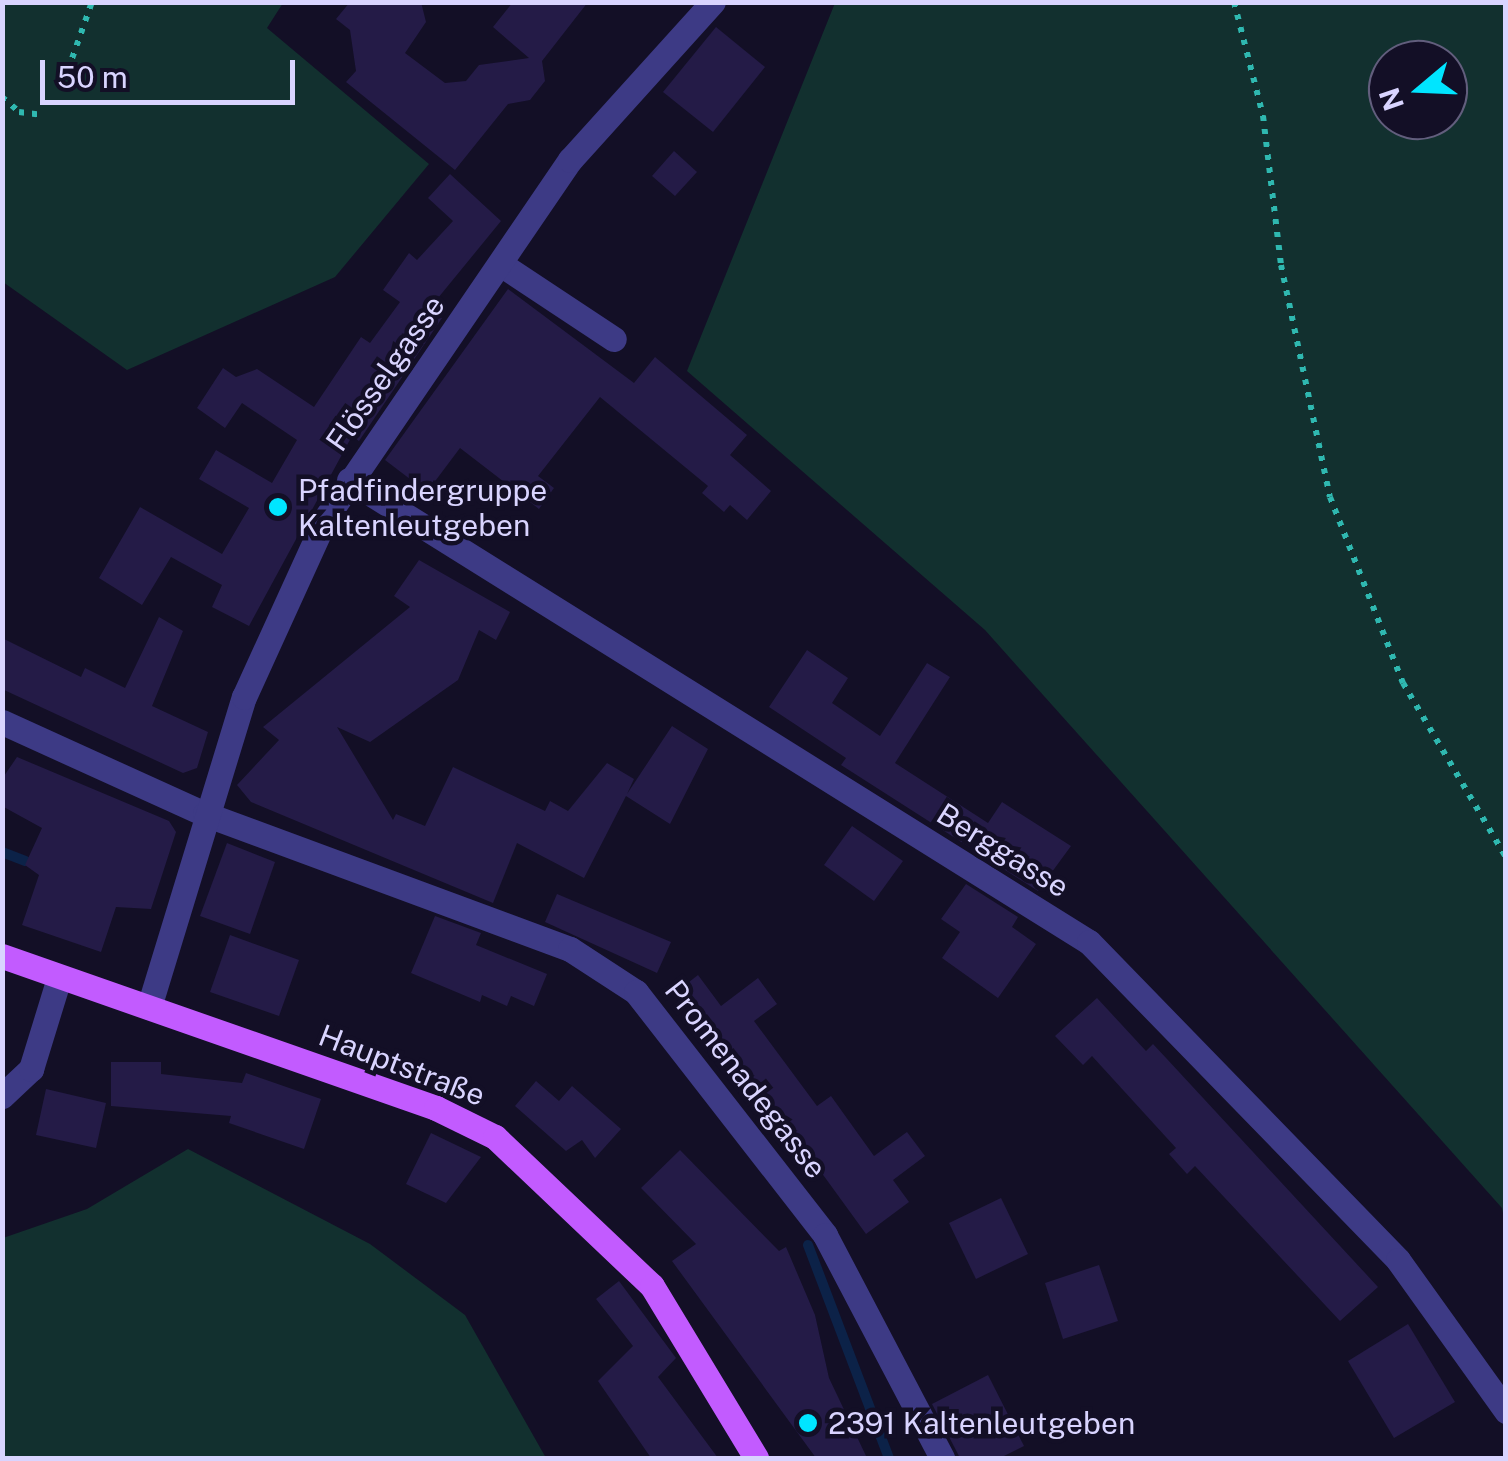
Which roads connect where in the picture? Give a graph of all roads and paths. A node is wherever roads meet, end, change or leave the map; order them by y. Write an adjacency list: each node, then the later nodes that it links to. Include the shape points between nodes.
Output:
1 (92, 2): 4 (path)
2 (714, 2): 7 (street, Flösselgasse, via 636,71 540,192)
3 (1234, 2): 12 (path, via 1263,116 1281,265 1330,497 1403,682)
4 (68, 70)
5 (2, 96): 6 (path, via 19,112)
6 (43, 115)
7 (502, 265): 8 (street); 9 (street, Flösselgasse)
8 (614, 339)
9 (349, 480): 11 (street, Flösselgasse, via 264,643); 17 (street, Berggasse, via 1089,942 1398,1260)
10 (2, 722): 11 (street, Promenadegasse)
11 (205, 814): 15 (street, Flösselgasse); 19 (street, Promenadegasse, via 570,949 636,992 825,1235)
12 (1506, 858)
13 (2, 956): 14 (main road, Hauptstraße)
14 (60, 978): 15 (main road, Hauptstraße); 16 (street, via 31,1070)
15 (149, 1007): 18 (main road, Hauptstraße, via 436,1108 495,1138 652,1286 690,1338)
16 (2, 1096)
17 (1506, 1411)
18 (756, 1458)
19 (942, 1458)

